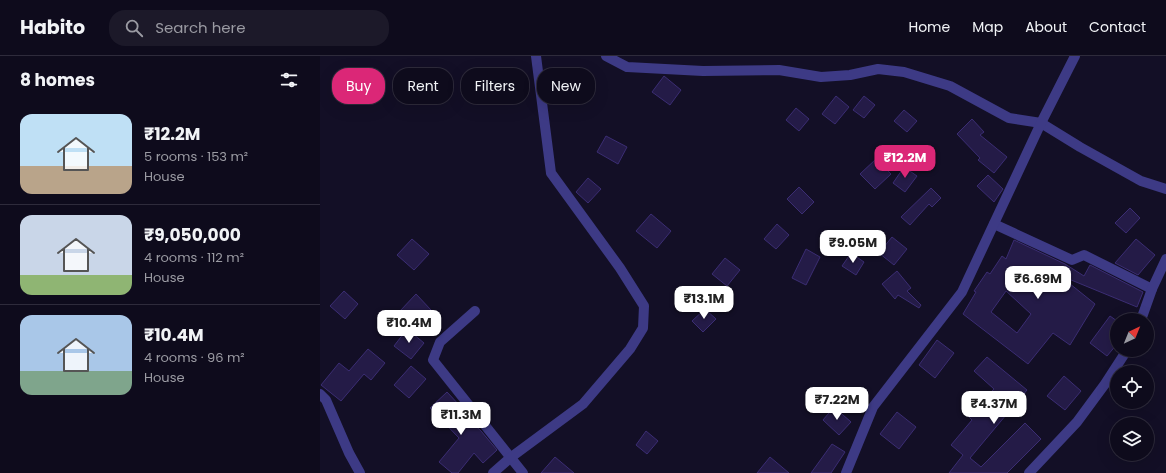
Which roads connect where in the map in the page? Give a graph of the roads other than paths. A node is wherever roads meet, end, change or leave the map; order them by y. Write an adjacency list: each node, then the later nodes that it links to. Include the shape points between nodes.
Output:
1 (536, 56): 13 (street, via 551,173 620,268 644,306 643,328 630,349 583,404)
2 (606, 56): 4 (street, via 627,67 703,71 779,70 821,78 878,69 904,72 950,86 1009,118)
3 (1075, 56): 4 (street)
4 (1041, 123): 5 (street, via 1141,181); 6 (street)
5 (1166, 189)
6 (994, 224): 8 (street, via 1072,260 1084,255); 17 (street, via 962,292 873,407)
7 (1166, 259): 8 (street)
8 (1152, 289): 10 (street)
9 (475, 311): 13 (street, via 440,342 433,360)
10 (1143, 313)
11 (1122, 357): 18 (street, via 1077,422)
12 (320, 394): 14 (street, via 326,400)
13 (510, 458): 15 (street); 16 (street)
14 (360, 473)
15 (493, 473)
16 (523, 473)
17 (846, 473)
18 (1029, 473)

